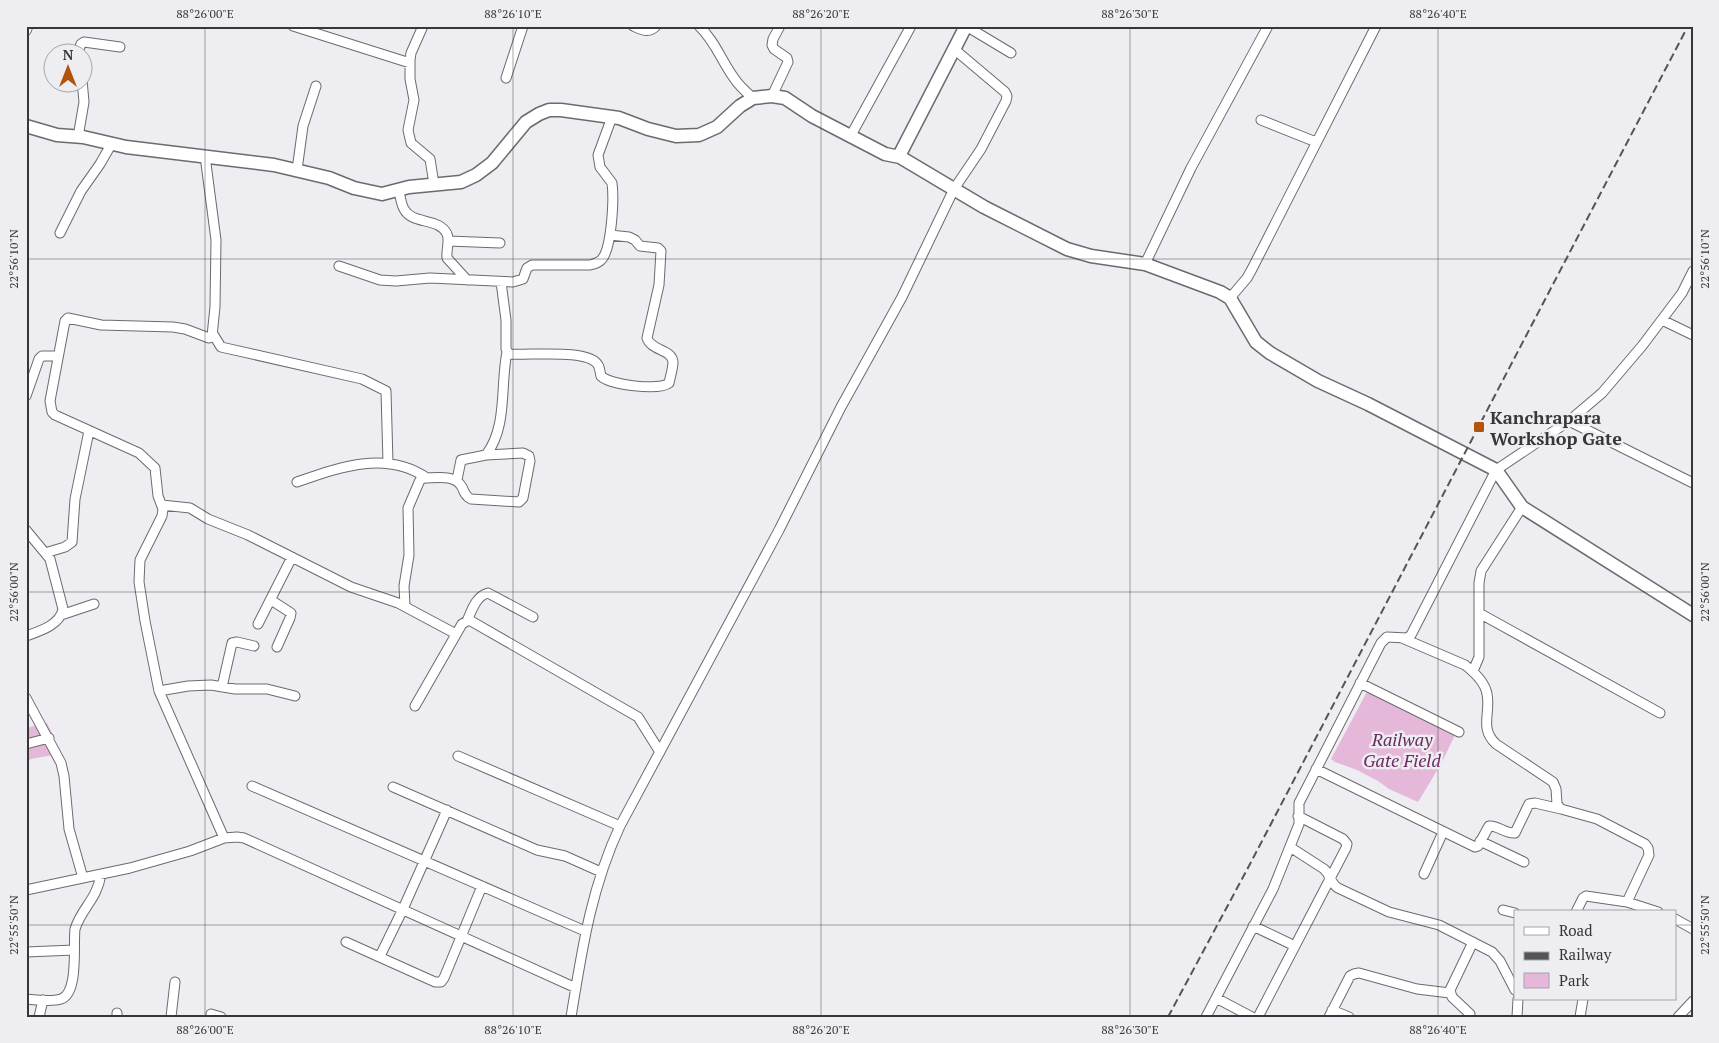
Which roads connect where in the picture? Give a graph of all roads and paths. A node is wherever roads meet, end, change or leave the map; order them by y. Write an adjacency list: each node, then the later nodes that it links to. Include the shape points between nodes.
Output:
1 (28, 26): 13 (street)
2 (293, 26): 18 (street)
3 (423, 26): 18 (street, via 411,52)
4 (523, 26): 19 (street)
5 (633, 26): 6 (street, via 648,31)
6 (656, 26)
7 (699, 26): 23 (street, via 716,45 737,82)
8 (780, 26): 22 (street, via 772,45 788,62)
9 (910, 26): 28 (street)
10 (966, 26): 16 (street); 17 (street)
11 (1268, 26): 41 (street)
12 (1376, 26): 29 (street)
13 (26, 31)
14 (92, 43): 15 (street)
15 (120, 47)
16 (954, 49): 32 (street); 35 (street, via 1007,96 981,149)
17 (1011, 53)
18 (410, 63): 34 (street, via 414,95 408,130 412,143 430,159)
19 (506, 78)
20 (316, 86): 33 (street, via 303,126)
21 (82, 92): 27 (street)
22 (772, 96): 23 (street); 28 (street, via 785,98)
23 (753, 98): 24 (street, via 717,127 699,135 676,136)
24 (612, 117): 34 (street, via 549,110 526,122 492,163 476,175 461,182); 38 (street, via 598,155 600,167 612,183)
25 (1261, 120): 29 (street)
26 (26, 126): 27 (street)
27 (78, 137): 30 (street)
28 (850, 137): 32 (street, via 885,154)
29 (1316, 142): 46 (street, via 1250,274)
30 (112, 144): 31 (street); 37 (street)
31 (205, 156): 33 (street); 48 (street, via 216,247)
32 (900, 157): 35 (street)
33 (297, 170): 36 (street, via 382,194)
34 (434, 184): 36 (street)
35 (954, 189): 41 (street, via 1067,249); 92 (street, via 902,297)
36 (399, 190): 39 (street, via 403,209 441,227)
37 (60, 233)
38 (610, 235): 45 (street, via 607,251 596,263 532,265 527,268 523,279); 50 (street, via 629,237 640,246 661,251 659,285 647,338 653,347 671,358 669,383 661,387 606,380 600,376 596,362 574,354)
39 (448, 240): 40 (street); 44 (street, via 448,261)
40 (500, 243)
41 (1145, 264): 46 (street)
42 (339, 266): 44 (street, via 380,280)
43 (1693, 272): 47 (street)
44 (467, 280): 45 (street)
45 (501, 282): 50 (street)
46 (1230, 298): 57 (street, via 1256,342 1270,353 1318,381)
47 (1662, 320): 49 (street); 53 (street, via 1602,393)
48 (213, 334): 51 (street, via 208,338 185,329 101,325 68,318); 56 (street, via 221,347 362,379 386,390)
49 (1693, 335)
50 (507, 352): 55 (street, via 499,427)
51 (58, 356): 52 (street, via 38,359); 54 (street, via 50,401 52,412)
52 (26, 396)
53 (1569, 421): 57 (street); 61 (street)
54 (89, 431): 62 (street, via 139,453 155,468); 65 (street, via 75,499 72,542)
55 (486, 455): 59 (street, via 461,460); 59 (street, via 523,453 529,456 526,486 519,502 469,499)
56 (388, 463): 58 (street, via 417,471); 60 (street, via 344,466)
57 (1496, 470): 63 (street); 78 (street, via 1411,636)
58 (427, 478): 59 (street); 69 (street, via 417,484 408,508)
59 (457, 480)
60 (298, 482)
61 (1693, 483)
62 (162, 505): 66 (street, via 190,508); 84 (street, via 162,516 143,552 139,571)
63 (1522, 507): 70 (street, via 1483,566 1479,583); 72 (street)
64 (26, 530): 65 (street)
65 (45, 553): 71 (street, via 53,567 63,609)
66 (292, 556): 67 (street); 69 (street, via 351,587)
67 (271, 600): 75 (street); 80 (street, via 291,613)
68 (94, 604): 71 (street)
69 (405, 606): 76 (street)
70 (1479, 613): 81 (street, via 1479,657); 88 (street)
71 (61, 615): 77 (street, via 56,623)
72 (1693, 615)
73 (533, 617): 74 (street, via 488,594 479,598)
74 (467, 621): 76 (street); 92 (street, via 638,717)
75 (258, 624)
76 (456, 634): 87 (street)
77 (26, 636)
78 (1402, 638): 81 (street); 82 (street, via 1383,639)
79 (254, 646): 83 (street, via 232,643)
80 (277, 647)
81 (1473, 671): 97 (street, via 1487,693 1488,735 1496,744 1552,782)
82 (1360, 683): 89 (street); 94 (street)
83 (222, 687): 84 (street, via 188,686); 85 (street, via 267,689)
84 (160, 691): 102 (street)
85 (296, 696)
86 (26, 698): 90 (street)
87 (415, 706)
88 (1660, 713)
89 (1460, 732)
90 (49, 738): 91 (street); 110 (street, via 62,768 69,829)
91 (26, 744)
92 (660, 752): 100 (street)
93 (458, 756): 100 (street)
94 (1316, 769): 99 (street, via 1299,803); 101 (street)
95 (252, 786): 105 (street)
96 (393, 787): 98 (street)
97 (1560, 809): 103 (street, via 1529,804 1515,832 1489,826); 114 (street, via 1597,819 1648,848 1649,855)
98 (446, 810): 105 (street); 107 (street, via 537,850 565,856)
99 (1298, 816): 104 (street, via 1299,824); 111 (street, via 1346,841 1346,848)
100 (620, 826): 107 (street)
101 (1443, 832): 103 (street, via 1471,846 1478,846); 109 (street)
102 (224, 838): 108 (street, via 190,851); 115 (street, via 244,838)
103 (1480, 841): 106 (street)
104 (1290, 847): 111 (street, via 1324,869); 121 (street)
105 (424, 861): 112 (street); 115 (street)
106 (1524, 862)
107 (600, 872): 123 (street)
108 (101, 874): 110 (street); 128 (street, via 94,898 77,922)
109 (1424, 874)
110 (83, 878): 113 (street)
111 (1330, 879): 126 (street, via 1334,886 1389,912 1439,925); 127 (street)
112 (482, 886): 123 (street); 124 (street)
113 (26, 890)
114 (1627, 902): 117 (street, via 1586,896); 118 (street)
115 (403, 910): 124 (street); 130 (street)
116 (1503, 910): 119 (street)
117 (1577, 910)
118 (1652, 910)
119 (1514, 913)
120 (1676, 920): 122 (street)
121 (1253, 926): 127 (street); 135 (street)
122 (1693, 929)
123 (585, 931): 132 (street)
124 (460, 936): 130 (street, via 440,982); 132 (street)
125 (346, 942): 130 (street)
126 (1473, 942): 133 (street, via 1497,956); 134 (street)
127 (1295, 946): 150 (street)
128 (74, 950): 129 (street); 137 (street, via 71,989 61,999)
129 (26, 952)
130 (380, 956)
131 (174, 982): 145 (street)
132 (576, 988): 147 (street)
133 (1514, 988)
134 (1450, 993): 142 (street, via 1422,991 1359,973 1350,976); 143 (street)
135 (1216, 998): 148 (street); 149 (street)
136 (26, 1000): 137 (street)
137 (43, 1000): 144 (street)
138 (1518, 1000): 152 (street)
139 (1583, 1000): 153 (street)
140 (1693, 1000): 154 (street)
141 (211, 1014): 146 (street)
142 (1330, 1014): 151 (street)
143 (1470, 1014)
144 (39, 1017)
145 (171, 1017)
146 (221, 1017)
147 (571, 1017)
148 (1206, 1017)
149 (1252, 1017)
150 (1258, 1017)
151 (1349, 1017)
152 (1517, 1017)
153 (1580, 1017)
154 (1678, 1017)

